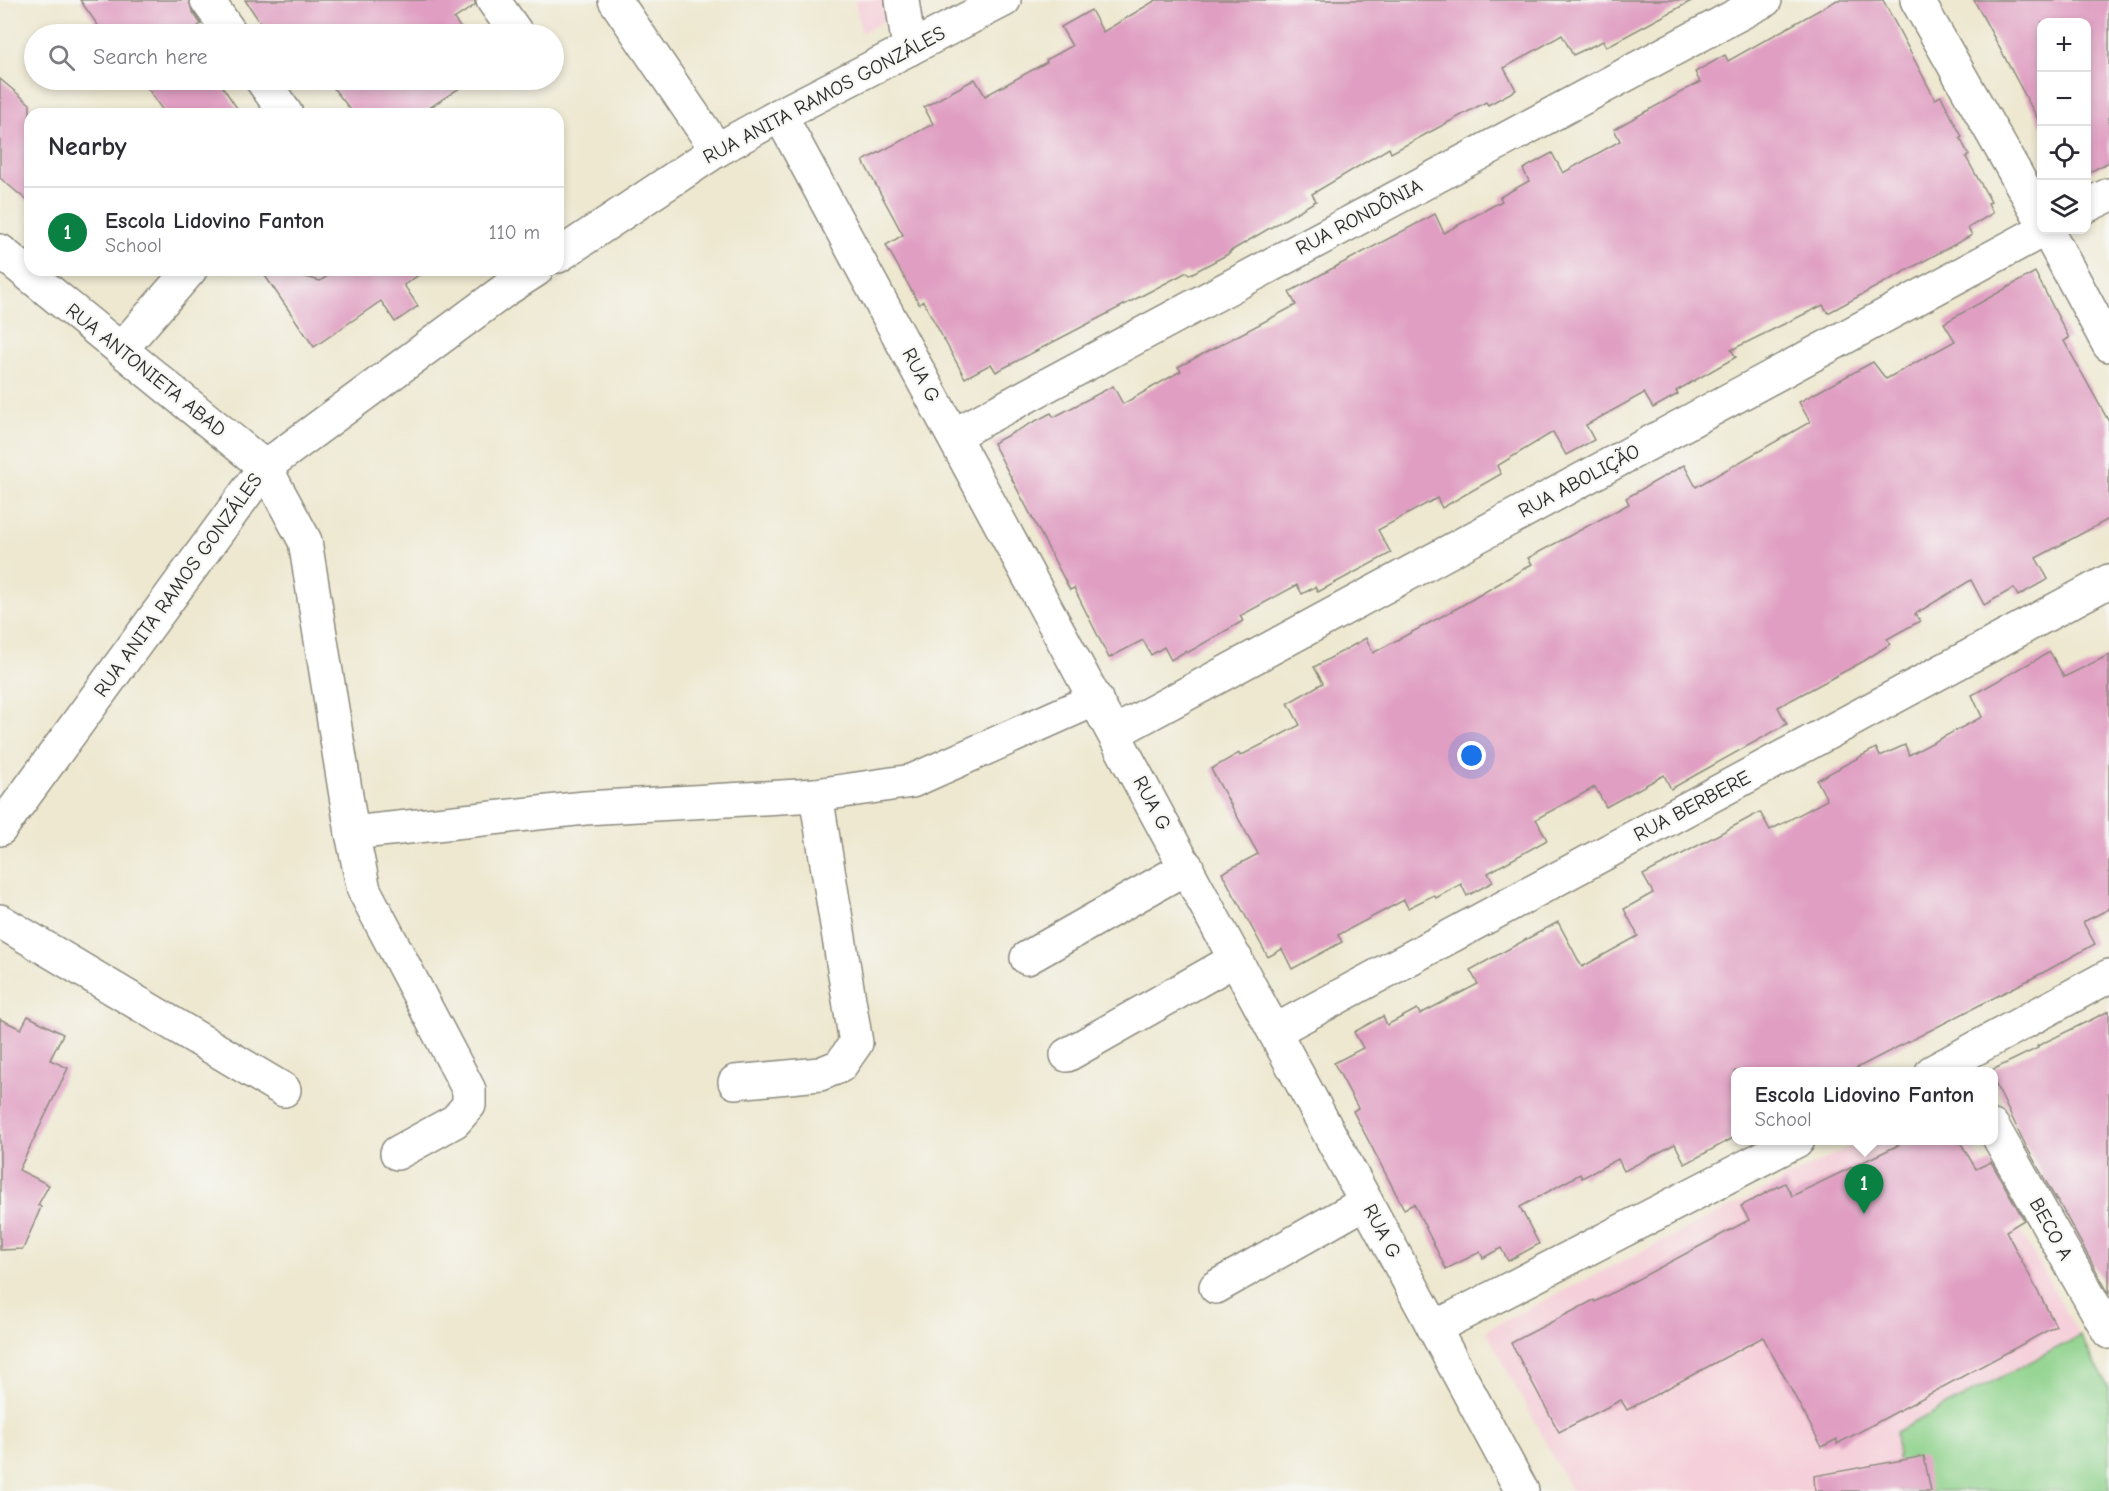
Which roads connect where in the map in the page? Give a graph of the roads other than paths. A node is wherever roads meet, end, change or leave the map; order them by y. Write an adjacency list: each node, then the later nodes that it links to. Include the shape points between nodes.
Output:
1 (207, 0): 8 (street)
2 (493, 0): 9 (street)
3 (615, 0): 14 (street)
4 (902, 0): 10 (street)
5 (1004, 0): 10 (street, RUA ANITA RAMOS GONZÁLES)
6 (1765, 0): 28 (street, RUA RONDÔNIA)
7 (1917, 0): 17 (street)
8 (224, 24)
9 (510, 24)
10 (909, 49): 13 (street, RUA ANITA RAMOS GONZÁLES)
11 (269, 90): 12 (street)
12 (282, 108)
13 (780, 115): 14 (street, RUA ANITA RAMOS GONZÁLES); 28 (street, RUA G)
14 (717, 150): 21 (street, RUA ANITA RAMOS GONZÁLES)
15 (2109, 195): 16 (street)
16 (2091, 204)
17 (2037, 211)
18 (2038, 234): 32 (street, RUA ABOLIÇÃO)
19 (2047, 234): 26 (street)
20 (0, 251): 22 (street, RUA ANTONIETA ABAD)
21 (564, 252)
22 (24, 270)
23 (31, 276): 27 (street, RUA ANTONIETA ABAD)
24 (185, 276): 27 (street)
25 (527, 276): 29 (street, RUA ANITA RAMOS GONZÁLES)
26 (2109, 345)
27 (121, 349): 29 (street, RUA ANTONIETA ABAD)
28 (954, 435): 31 (street, RUA G)
29 (265, 467): 34 (street, RUA ANITA RAMOS GONZÁLES); 35 (street, via 305,541)
30 (2109, 580): 41 (street, RUA BERBERE)
31 (1096, 699): 32 (street, RUA G); 33 (street, via 912,781)
32 (1114, 733): 36 (street, RUA G)
33 (816, 795): 35 (street, via 585,808); 44 (street, via 856,1043 840,1066 820,1074)
34 (0, 828)
35 (352, 832): 48 (street, via 364,890 469,1090 469,1105 455,1121)
36 (1187, 867): 38 (street); 39 (street, RUA G)
37 (0, 921): 45 (street)
38 (1027, 958)
39 (1236, 959): 41 (street, RUA G); 42 (street)
40 (2109, 976): 43 (street)
41 (1275, 1031): 49 (street, RUA G)
42 (1067, 1055)
43 (1952, 1067)
44 (735, 1082)
45 (284, 1090)
46 (1998, 1135): 52 (street, BECO A)
47 (1788, 1145): 51 (street)
48 (397, 1154)
49 (1366, 1202): 50 (street); 51 (street, RUA G)
50 (1216, 1287)
51 (1434, 1328): 53 (street, RUA G)
52 (2109, 1332)
53 (1522, 1491)

